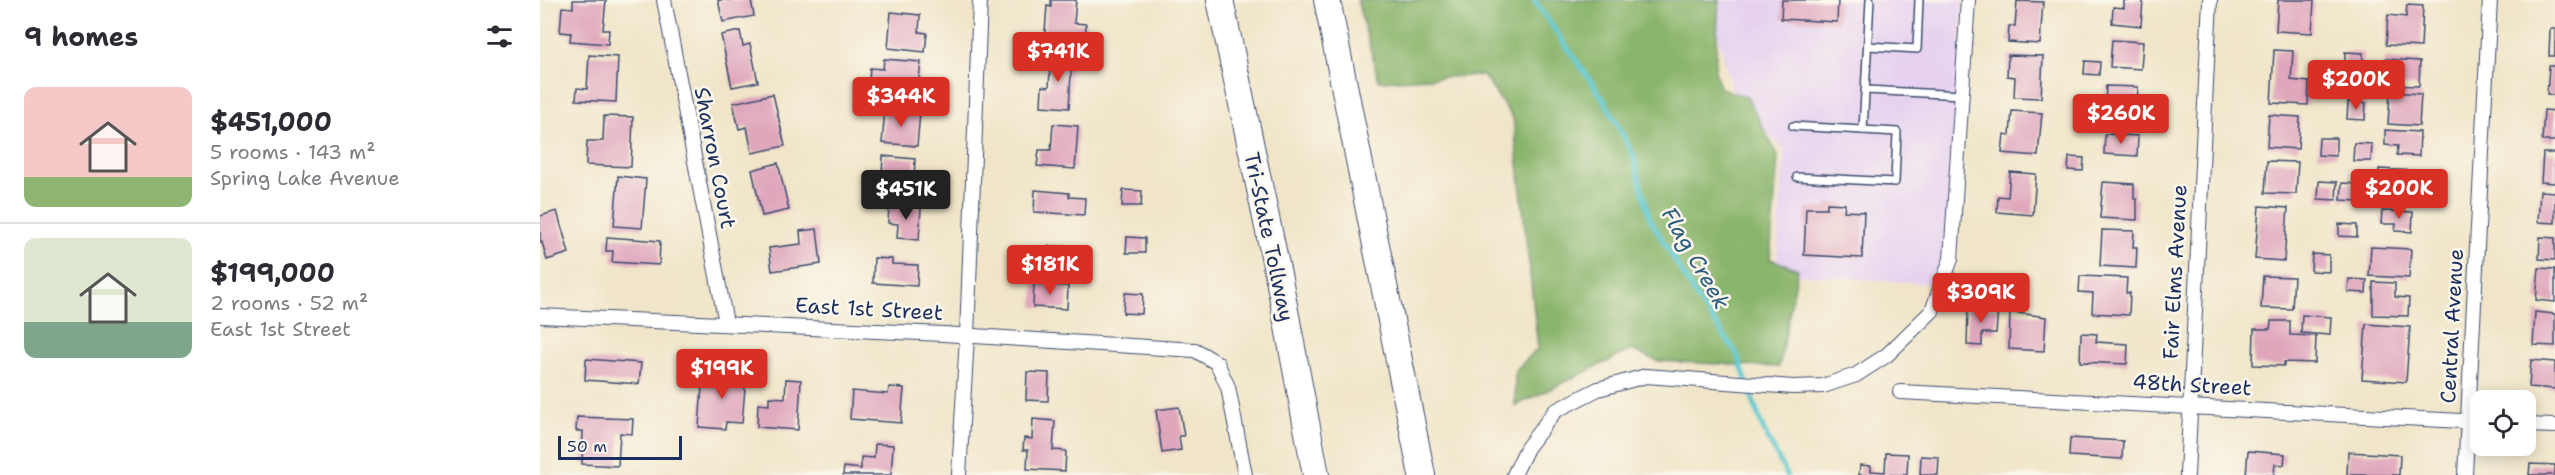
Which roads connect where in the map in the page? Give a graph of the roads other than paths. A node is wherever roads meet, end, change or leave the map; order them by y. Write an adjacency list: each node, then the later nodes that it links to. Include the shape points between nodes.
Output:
1 (664, 0): 17 (street, Sharron Court)
2 (980, 0): 18 (street)
3 (1220, 0): 28 (highway, Tri-State Tollway)
4 (1327, 0): 29 (highway)
5 (1870, 0): 10 (lane)
6 (1919, 0): 10 (lane, via 1917,48)
7 (1968, 0): 12 (street)
8 (2210, 0): 21 (street, Fair Elms Avenue)
9 (2490, 0): 19 (street, Central Avenue)
10 (1868, 46): 11 (lane)
11 (1866, 90): 12 (lane); 14 (lane)
12 (1962, 95): 30 (street, via 1951,259 1932,311 1887,355 1856,375 1823,386 1646,376 1598,389 1555,411 1527,448)
13 (1793, 126): 14 (lane)
14 (1863, 130): 15 (lane, via 1898,132 1895,182)
15 (1797, 177)
16 (540, 316): 17 (street, East 1st Street)
17 (726, 323): 18 (street, East 1st Street)
18 (967, 336): 26 (street); 27 (street, East 1st Street, via 1195,350 1217,363 1228,387)
19 (2475, 390)
20 (1900, 392): 21 (street, 48th Street)
21 (2190, 406): 22 (street, 48th Street); 31 (street, Fair Elms Avenue)
22 (2470, 422)
23 (2536, 425): 24 (street)
24 (2555, 426)
25 (2470, 446): 32 (street, Central Avenue)
26 (959, 475)
27 (1245, 475)
28 (1316, 475)
29 (1422, 475)
30 (1514, 475)
31 (2187, 475)
32 (2465, 475)

